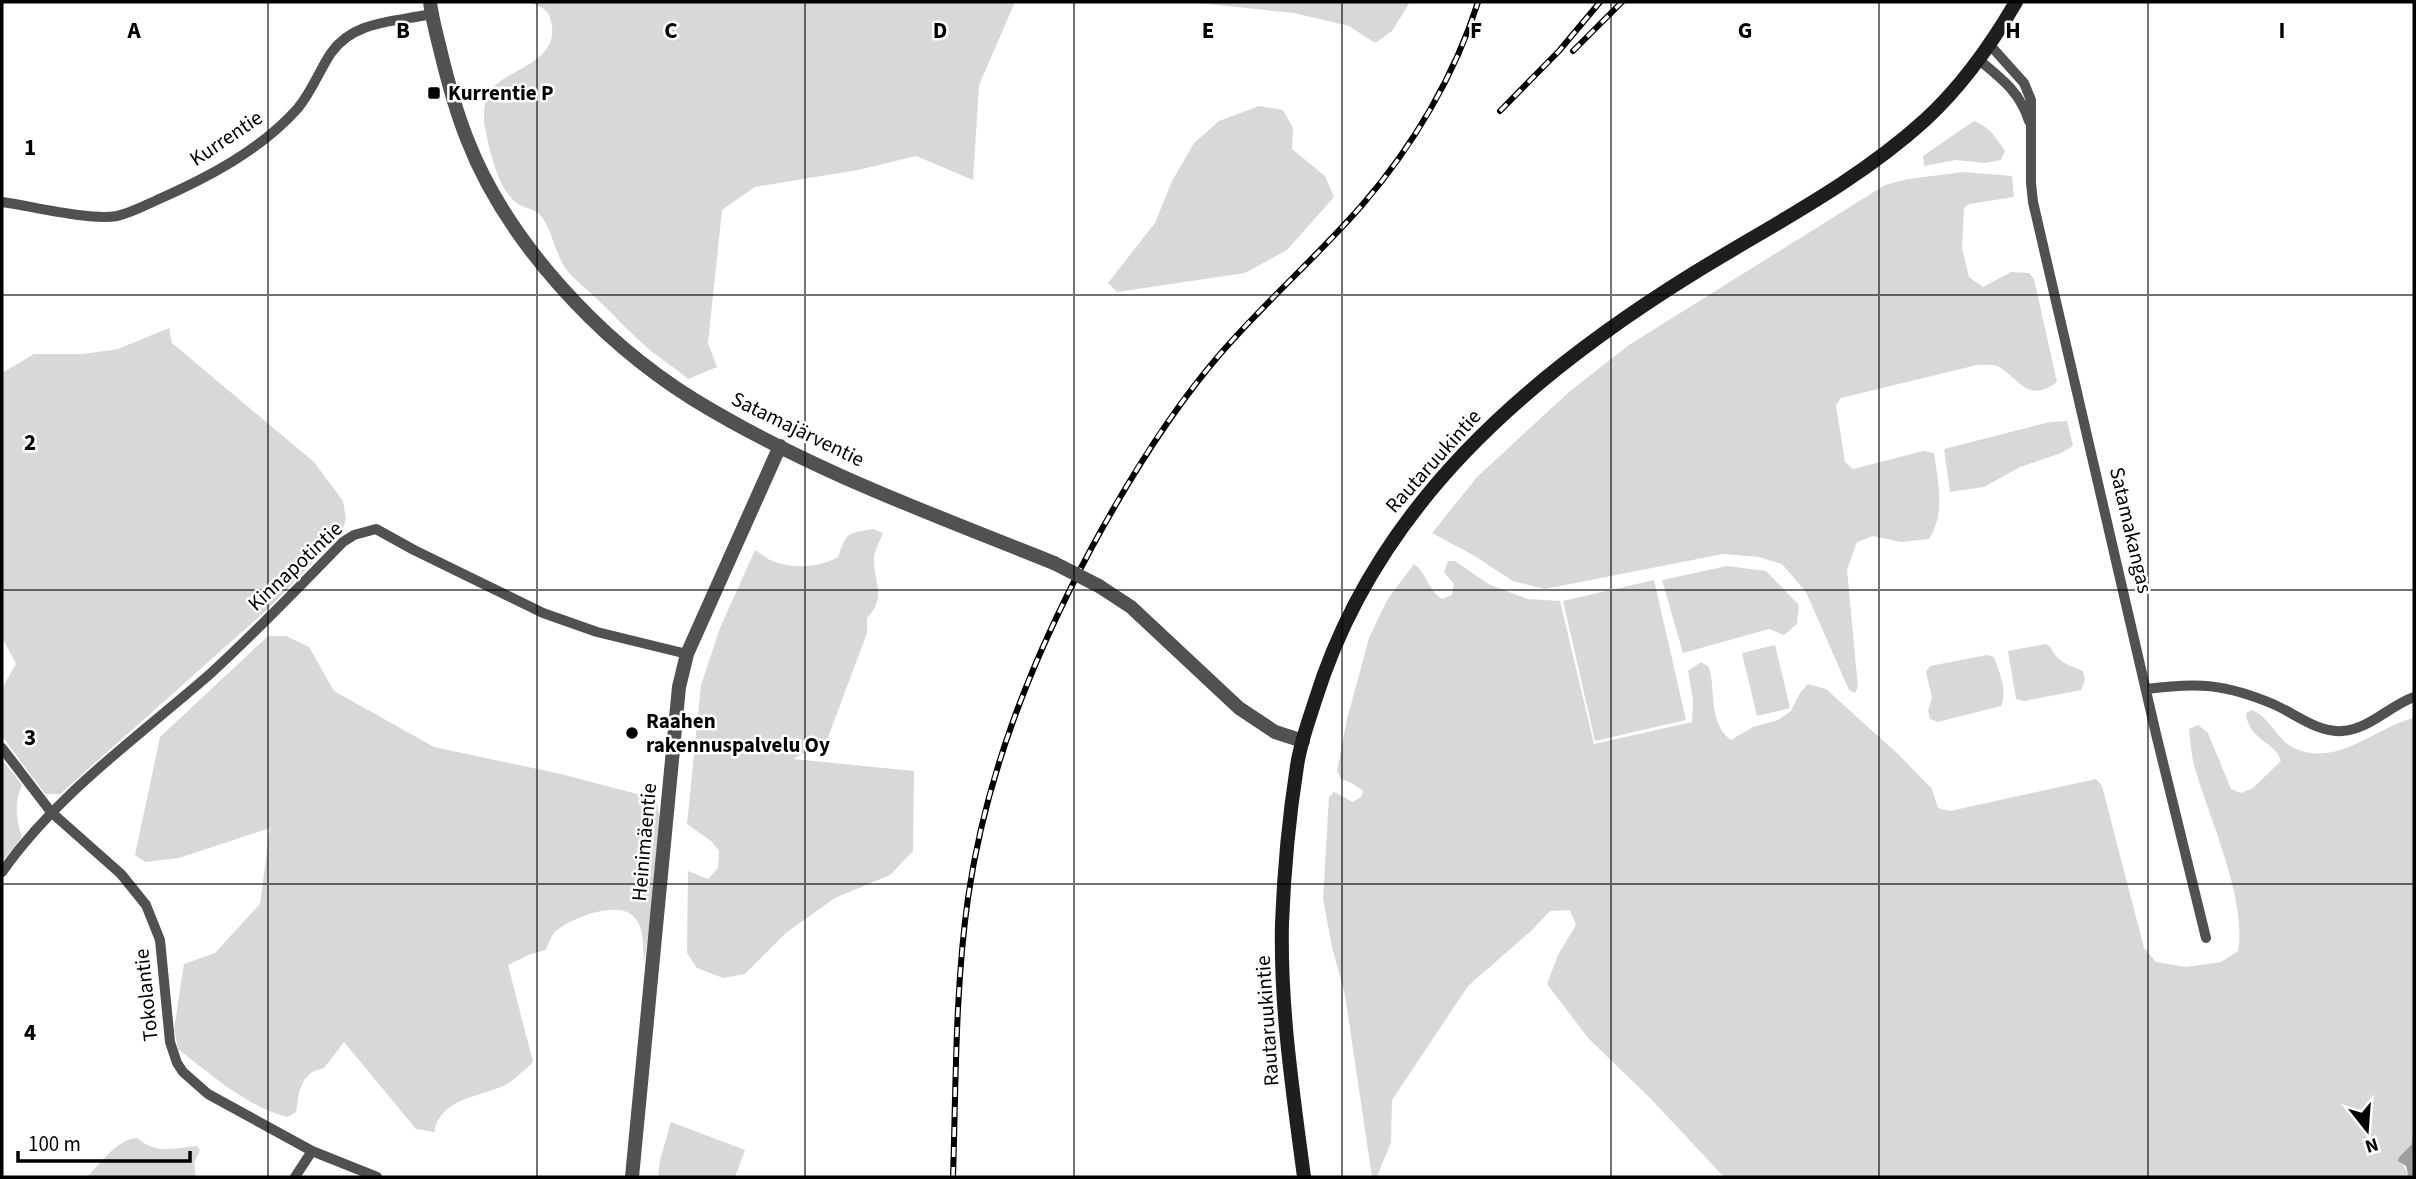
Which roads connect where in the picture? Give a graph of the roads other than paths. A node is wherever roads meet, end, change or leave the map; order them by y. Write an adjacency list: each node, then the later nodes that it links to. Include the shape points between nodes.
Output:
1 (2016, 2): 3 (main road, Rautaruukintie)
2 (430, 8): 6 (street, Kurrentie, via 355,32 332,52 312,88 283,123 199,181 134,211 100,217); 7 (street, Satamajärventie, via 467,141 500,206 533,252 593,321 650,368 692,398)
3 (1990, 45): 4 (main road, Rautaruukintie); 5 (street, Satamakangas, via 2029,92)
4 (1979, 60): 5 (street, Satamakangas, via 2017,95); 11 (main road, Rautaruukintie, via 1946,99 1891,148 1618,322 1466,451 1423,497 1369,575 1328,663)
5 (2031, 130): 9 (street, Satamakangas, via 2034,202)
6 (2, 202)
7 (780, 446): 8 (street, Heinimäentie); 11 (street, Satamajärventie, bridge, via 1099,586 1131,607 1239,708 1275,732)
8 (687, 654): 13 (street, Kinnapotintie, via 568,623 384,532 367,530 343,542 211,673); 19 (street, Heinimäentie, via 679,687)
9 (2147, 689): 10 (street, via 2205,684 2235,690 2340,731 2368,723); 15 (street, Satamakangas)
10 (2414, 697)
11 (1303, 741): 20 (main road, Rautaruukintie, via 1282,923 1284,997)
12 (2, 748): 13 (street, Tokolantie)
13 (51, 812): 14 (street, Kinnapotintie); 16 (street, Tokolantie, via 121,874 150,911 162,948 170,1042 183,1072 208,1094)
14 (2, 872)
15 (2206, 938)
16 (312, 1151): 17 (street); 18 (street, Tokolantie)
17 (295, 1177)
18 (377, 1177)
19 (632, 1177)
20 (1304, 1177)

